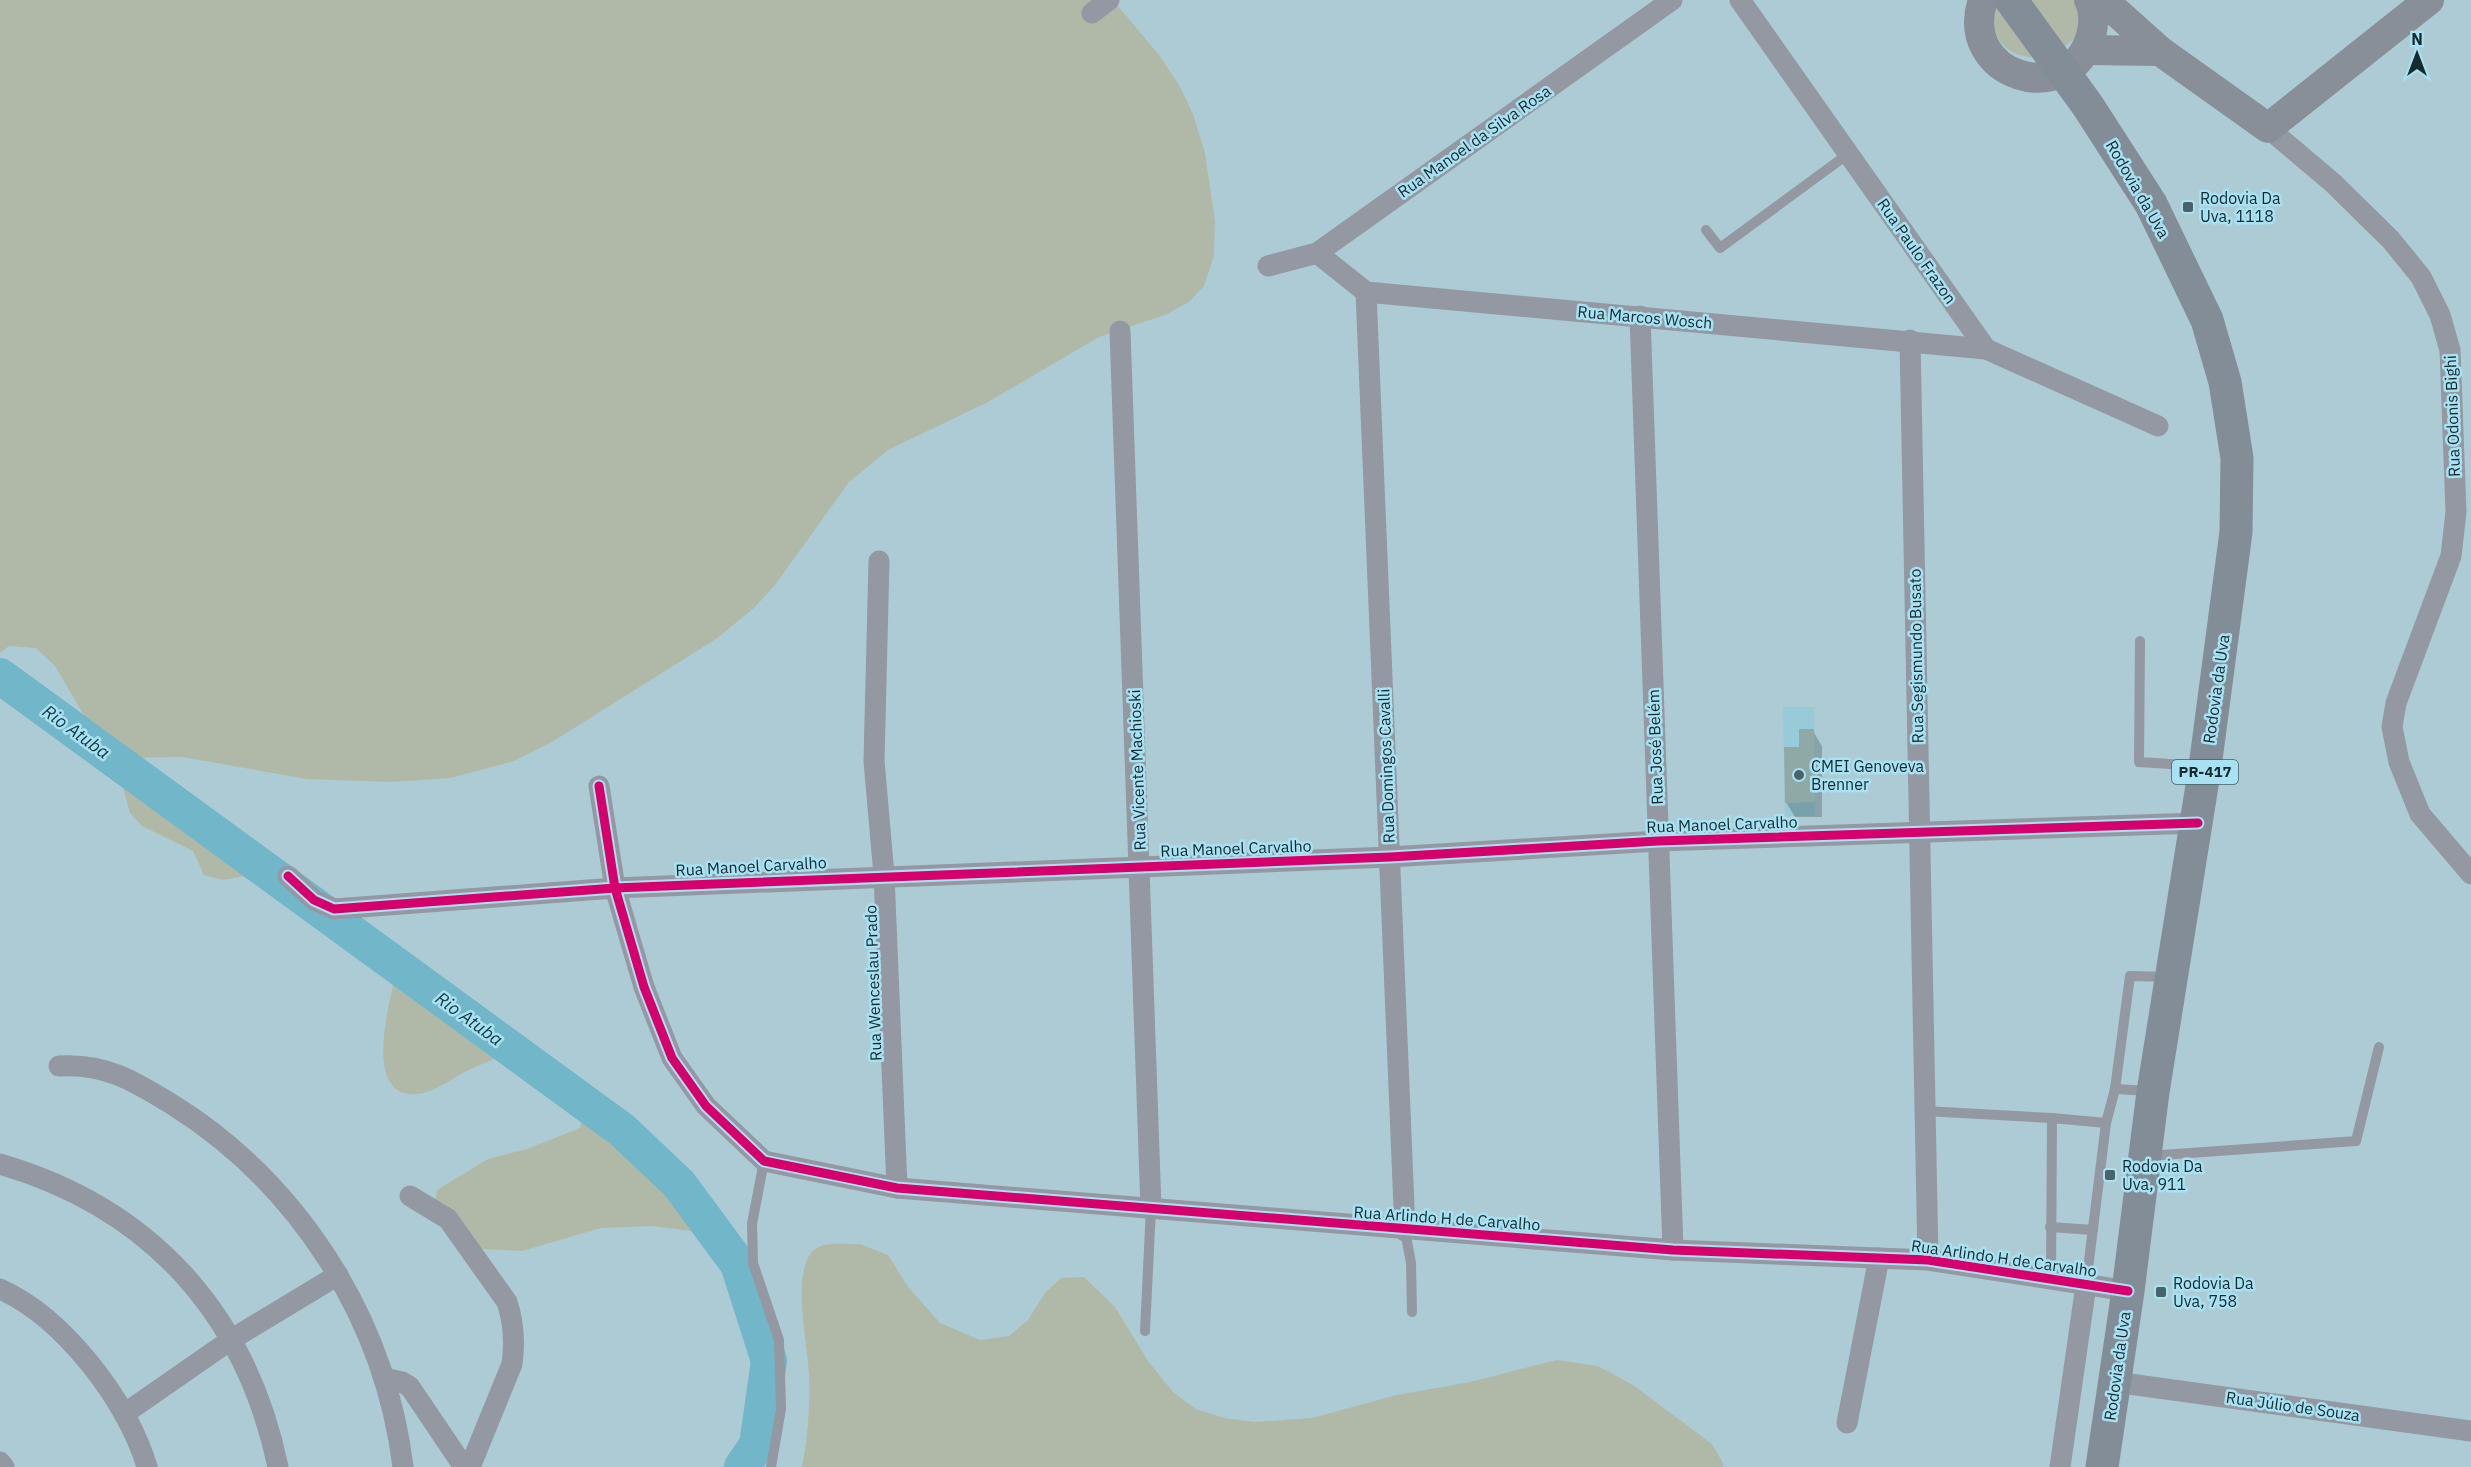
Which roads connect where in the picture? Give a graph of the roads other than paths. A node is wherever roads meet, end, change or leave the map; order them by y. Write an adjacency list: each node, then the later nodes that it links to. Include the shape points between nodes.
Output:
1 (1109, 0): 9 (street)
2 (1672, 0): 15 (street, Rua Manoel da Silva Rosa)
3 (1740, 0): 13 (street, Rua Paulo Frazon)
4 (1983, 0): 11 (main road, via 1978,27 1983,45 2007,71 2043,78)
5 (2011, 0): 11 (highway)
6 (2090, 0): 11 (main road, via 2094,25)
7 (2103, 0): 10 (main road, Rua Odonis Bighi)
8 (2429, 0): 12 (main road)
9 (1092, 13)
10 (2160, 51): 11 (main road); 12 (main road, Rua Odonis Bighi)
11 (2077, 60): 26 (highway, Rodovia da Uva / PR-417, via 2088,106 2151,204 2206,320 2225,382 2237,458 2236,532)
12 (2268, 128): 23 (street, Rua Odonis Bighi, via 2334,183 2391,240 2421,277 2440,315 2450,350)
13 (1848, 154): 14 (lane, via 1720,248); 21 (street, Rua Paulo Frazon)
14 (1706, 230)
15 (1317, 253): 16 (street, Rua Manoel da Silva Rosa); 17 (street)
16 (1268, 266)
17 (1366, 292): 18 (street, Rua Marcos Wosch); 31 (street, Rua Domingos Cavalli)
18 (1640, 316): 20 (street, Rua Marcos Wosch); 30 (street, Rua José Belém)
19 (1120, 332): 32 (street, Rua Vicente Machioski)
20 (1910, 340): 21 (street, Rua Marcos Wosch); 29 (street, Rua Segismundo Busato)
21 (1986, 349): 22 (street)
22 (2158, 426)
23 (2464, 511): 33 (street, Rua Odonis Bighi, via 2396,703 2392,727 2399,762 2420,813)
24 (879, 561): 35 (street, Rua Wenceslau Prado, via 874,761)
25 (2140, 641): 26 (lane, via 2139,762)
26 (2205, 767): 28 (highway, Rodovia da Uva / PR-417)
27 (599, 786): 36 (street)
28 (2198, 823): 29 (street, Rua Manoel Carvalho); 37 (highway, Rodovia da Uva / PR-417)
29 (1920, 832): 30 (street, Rua Manoel Carvalho); 42 (street, Rua Segismundo Busato)
30 (1658, 841): 31 (street, Rua Manoel Carvalho); 54 (street, Rua José Belém)
31 (1390, 857): 32 (street, Rua Manoel Carvalho); 53 (street, Rua Domingos Cavalli)
32 (1140, 866): 35 (street, Rua Manoel Carvalho); 50 (street, Rua Vicente Machioski)
33 (2471, 874)
34 (288, 876): 36 (street, Rua Manoel Carvalho, via 314,900 334,909)
35 (884, 876): 36 (street, Rua Manoel Carvalho); 48 (street, Rua Wenceslau Prado)
36 (615, 888): 46 (street, via 644,987 672,1058 706,1106)
37 (2171, 977): 40 (lane, via 2130,976); 41 (highway, Rodovia da Uva / PR-417)
38 (2379, 1047): 45 (lane, via 2356,1142)
39 (59, 1066): 57 (street, via 85,1064 111,1072 151,1092 225,1142 289,1205)
40 (2115, 1089): 41 (lane); 44 (lane)
41 (2153, 1092): 45 (highway, Rodovia da Uva / PR-417)
42 (1925, 1111): 43 (lane); 56 (street, Rua Segismundo Busato)
43 (2052, 1118): 44 (lane); 51 (lane)
44 (2106, 1123): 52 (lane)
45 (2145, 1156): 61 (highway, Rodovia da Uva / PR-417)
46 (764, 1161): 48 (street, Rua Arlindo H de Carvalho); 77 (lane, via 752,1224 753,1263 779,1340 781,1409)
47 (0, 1164): 64 (street, via 60,1185 137,1231 194,1284)
48 (897, 1188): 50 (street, Rua Arlindo H de Carvalho)
49 (410, 1196): 76 (street, via 448,1218 507,1302 511,1315 512,1364)
50 (1151, 1208): 53 (street, Rua Arlindo H de Carvalho); 63 (lane)
51 (2050, 1227): 52 (lane); 58 (lane)
52 (2093, 1230): 59 (lane)
53 (1405, 1231): 54 (street, Rua Arlindo H de Carvalho); 62 (lane, Rua Domingos Cavalli, via 1411,1263)
54 (1673, 1250): 55 (street, Rua Arlindo H de Carvalho)
55 (1879, 1258): 56 (street, Rua Arlindo H de Carvalho); 68 (street)
56 (1928, 1260): 58 (street, Rua Arlindo H de Carvalho)
57 (338, 1275): 64 (street); 65 (street, via 361,1318)
58 (2051, 1279): 59 (street, Rua Arlindo H de Carvalho)
59 (2086, 1285): 61 (street, Rua Arlindo H de Carvalho); 78 (street)
60 (0, 1289): 67 (street, via 19,1298 58,1330 94,1370)
61 (2128, 1291): 66 (highway, Rodovia da Uva / PR-417)
62 (1412, 1312)
63 (1144, 1331)
64 (232, 1339): 67 (street); 73 (street, via 261,1401)
65 (384, 1378): 74 (street); 75 (street, via 410,1387)
66 (2115, 1382): 69 (street, Rua Júlio de Souza); 79 (highway, Rodovia da Uva / PR-417)
67 (124, 1414): 72 (street)
68 (1847, 1423)
69 (2471, 1431)
70 (0, 1462): 71 (street)
71 (4, 1467)
72 (147, 1467)
73 (278, 1467)
74 (403, 1467)
75 (464, 1467)
76 (470, 1467)
77 (771, 1467)
78 (2060, 1467)
79 (2102, 1467)

